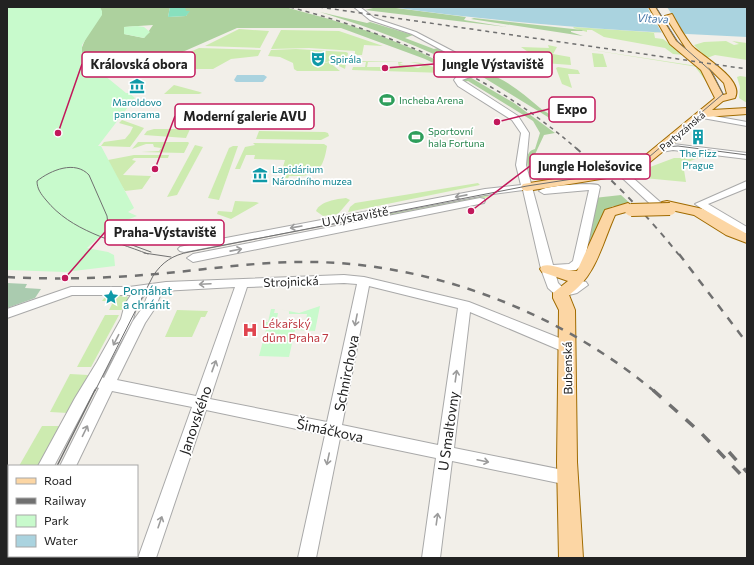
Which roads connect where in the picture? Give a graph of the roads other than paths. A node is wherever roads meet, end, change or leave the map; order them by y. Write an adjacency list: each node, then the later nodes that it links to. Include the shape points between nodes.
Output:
1 (357, 7): 15 (street, Bubenská, via 372,19 414,33 478,66 479,71 458,81 507,112 525,132 522,165)
2 (652, 7): 5 (main road, via 673,42 705,69)
3 (663, 7): 4 (main road, via 692,50 724,76)
4 (732, 96): 5 (main road, Partyzánská); 6 (main road)
5 (720, 99): 6 (main road); 7 (main road, Partyzánská)
6 (747, 108): 7 (main road)
7 (700, 115): 8 (street); 9 (main road, Partyzánská)
8 (747, 124)
9 (677, 136): 10 (main road, Partyzánská); 11 (street, via 680,142)
10 (661, 149): 11 (street); 13 (main road, Partyzánská, via 646,160)
11 (696, 149): 12 (street)
12 (747, 156)
13 (621, 172): 15 (main road, U Výstaviště); 17 (street)
14 (747, 184): 18 (street, via 700,204)
15 (527, 187): 20 (street, U Výstaviště, one-way to 20, via 484,192); 21 (street, U Výstaviště, one-way to 15, via 459,205 515,193); 22 (street, Bubenská)
16 (544, 191): 22 (street, via 595,187 578,263 572,267)
17 (670, 208): 19 (main road, via 698,212 730,232); 23 (main road, bridge, via 614,210 609,214)
18 (747, 232)
19 (747, 239)
20 (184, 249)
21 (193, 258)
22 (547, 269): 23 (main road, via 566,276); 28 (street, Bubenská, via 552,285)
23 (583, 277): 28 (main road); 30 (main road)
24 (243, 282): 25 (street, Strojnická, via 344,279); 26 (street, Strojnická, one-way to 26); 35 (street, Janovského, one-way to 24)
25 (364, 282): 29 (street, Strojnická); 36 (street, Schnirchova, one-way to 36)
26 (157, 287): 27 (street, Strojnická); 34 (street, via 149,308 139,321)
27 (142, 289): 31 (street, Strojnická, via 71,291); 33 (street, one-way to 33, via 131,304 126,319)
28 (561, 293): 30 (main road, Bubenská, via 560,298)
29 (465, 304): 32 (street, Strojnická); 37 (street, U Smaltovny, one-way to 29)
30 (566, 310): 32 (main road, Bubenská)
31 (7, 314)
32 (567, 347): 40 (main road, Bubenská)
33 (93, 381): 34 (street, Šimáčkova); 38 (street)
34 (108, 385): 35 (street, Šimáčkova); 39 (street, one-way to 34)
35 (202, 403): 36 (street, Šimáčkova); 43 (street, Janovského, one-way to 35)
36 (334, 431): 37 (street, Šimáčkova); 44 (street, Schnirchova, one-way to 44)
37 (445, 453): 40 (street, Šimáčkova, one-way to 40); 45 (street, U Smaltovny, one-way to 37)
38 (47, 465)
39 (68, 465)
40 (568, 478): 46 (main road, Bubenská)
41 (8, 538): 42 (street)
42 (7, 541)
43 (147, 558)
44 (307, 558)
45 (431, 558)
46 (571, 558)

